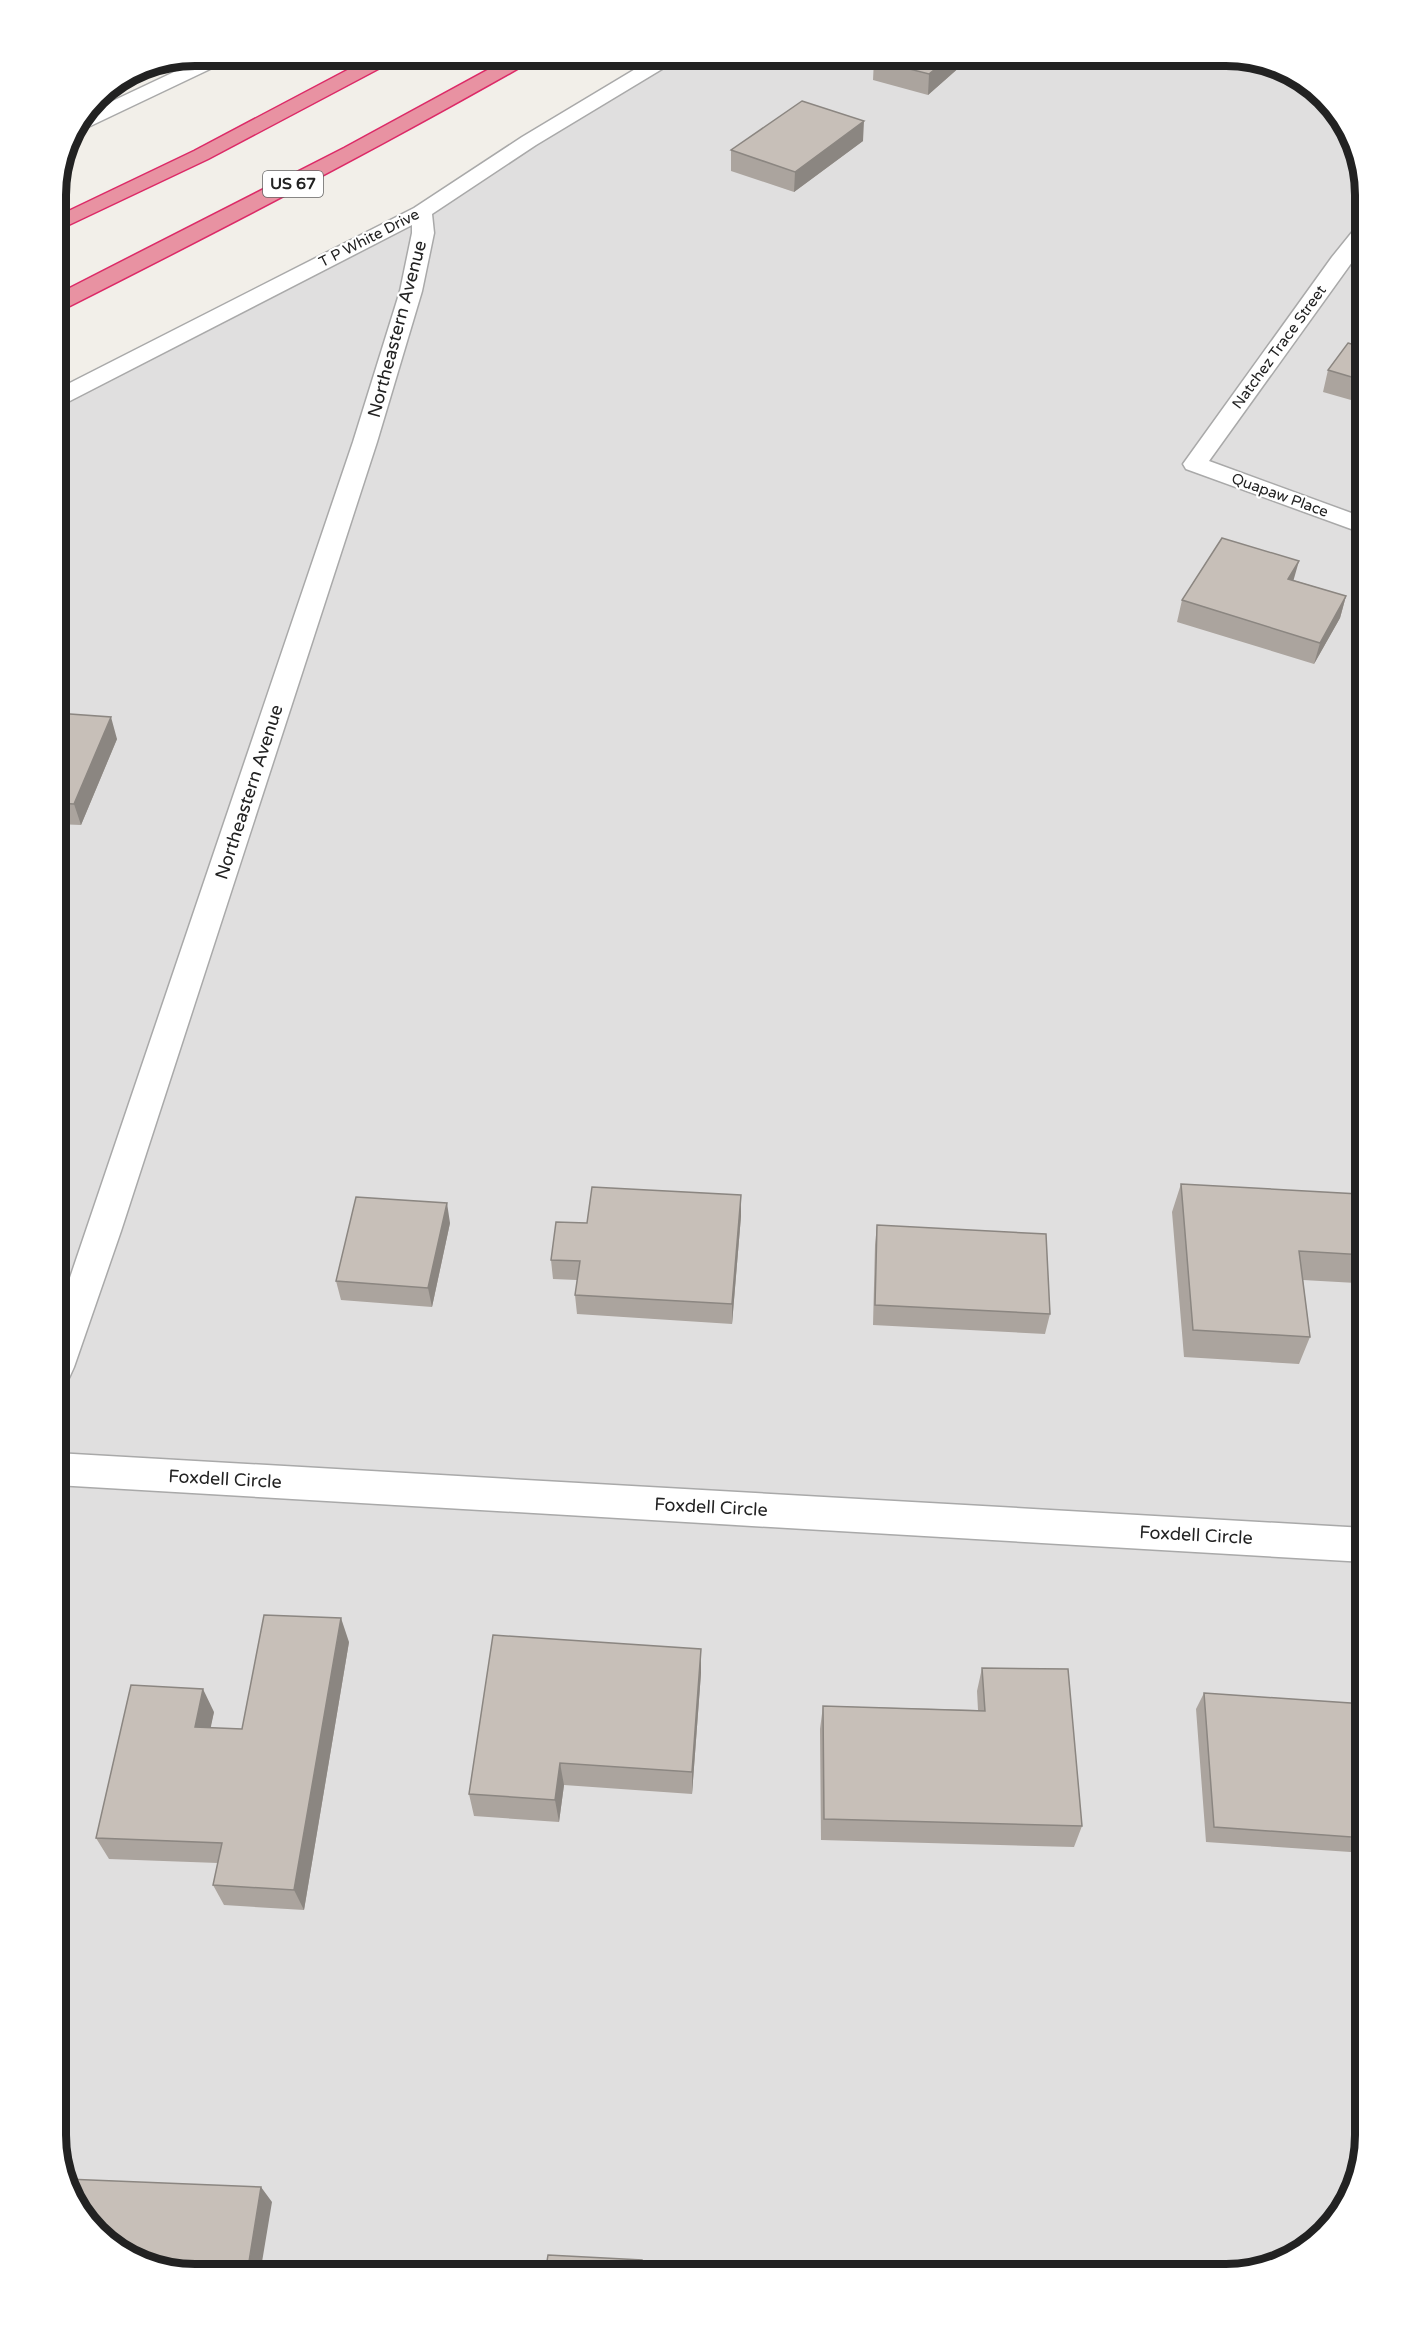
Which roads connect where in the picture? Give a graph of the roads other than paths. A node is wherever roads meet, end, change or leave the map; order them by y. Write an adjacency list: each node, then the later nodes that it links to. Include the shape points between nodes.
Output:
1 (201, 66): 5 (street)
2 (369, 66): 7 (highway, via 201,155)
3 (509, 66): 9 (highway, US 67, via 264,199)
4 (653, 66): 6 (street, T P White Drive)
5 (92, 118)
6 (421, 212): 10 (street, T P White Drive); 13 (street, Northeastern Avenue, via 423,233 411,291 365,442)
7 (66, 220)
8 (1355, 243): 11 (street, Natchez Trace Street)
9 (66, 299)
10 (66, 394)
11 (1195, 464): 12 (street, Quapaw Place)
12 (1355, 522)
13 (66, 1338)
14 (66, 1470): 15 (street, Foxdell Circle)
15 (1355, 1544)

